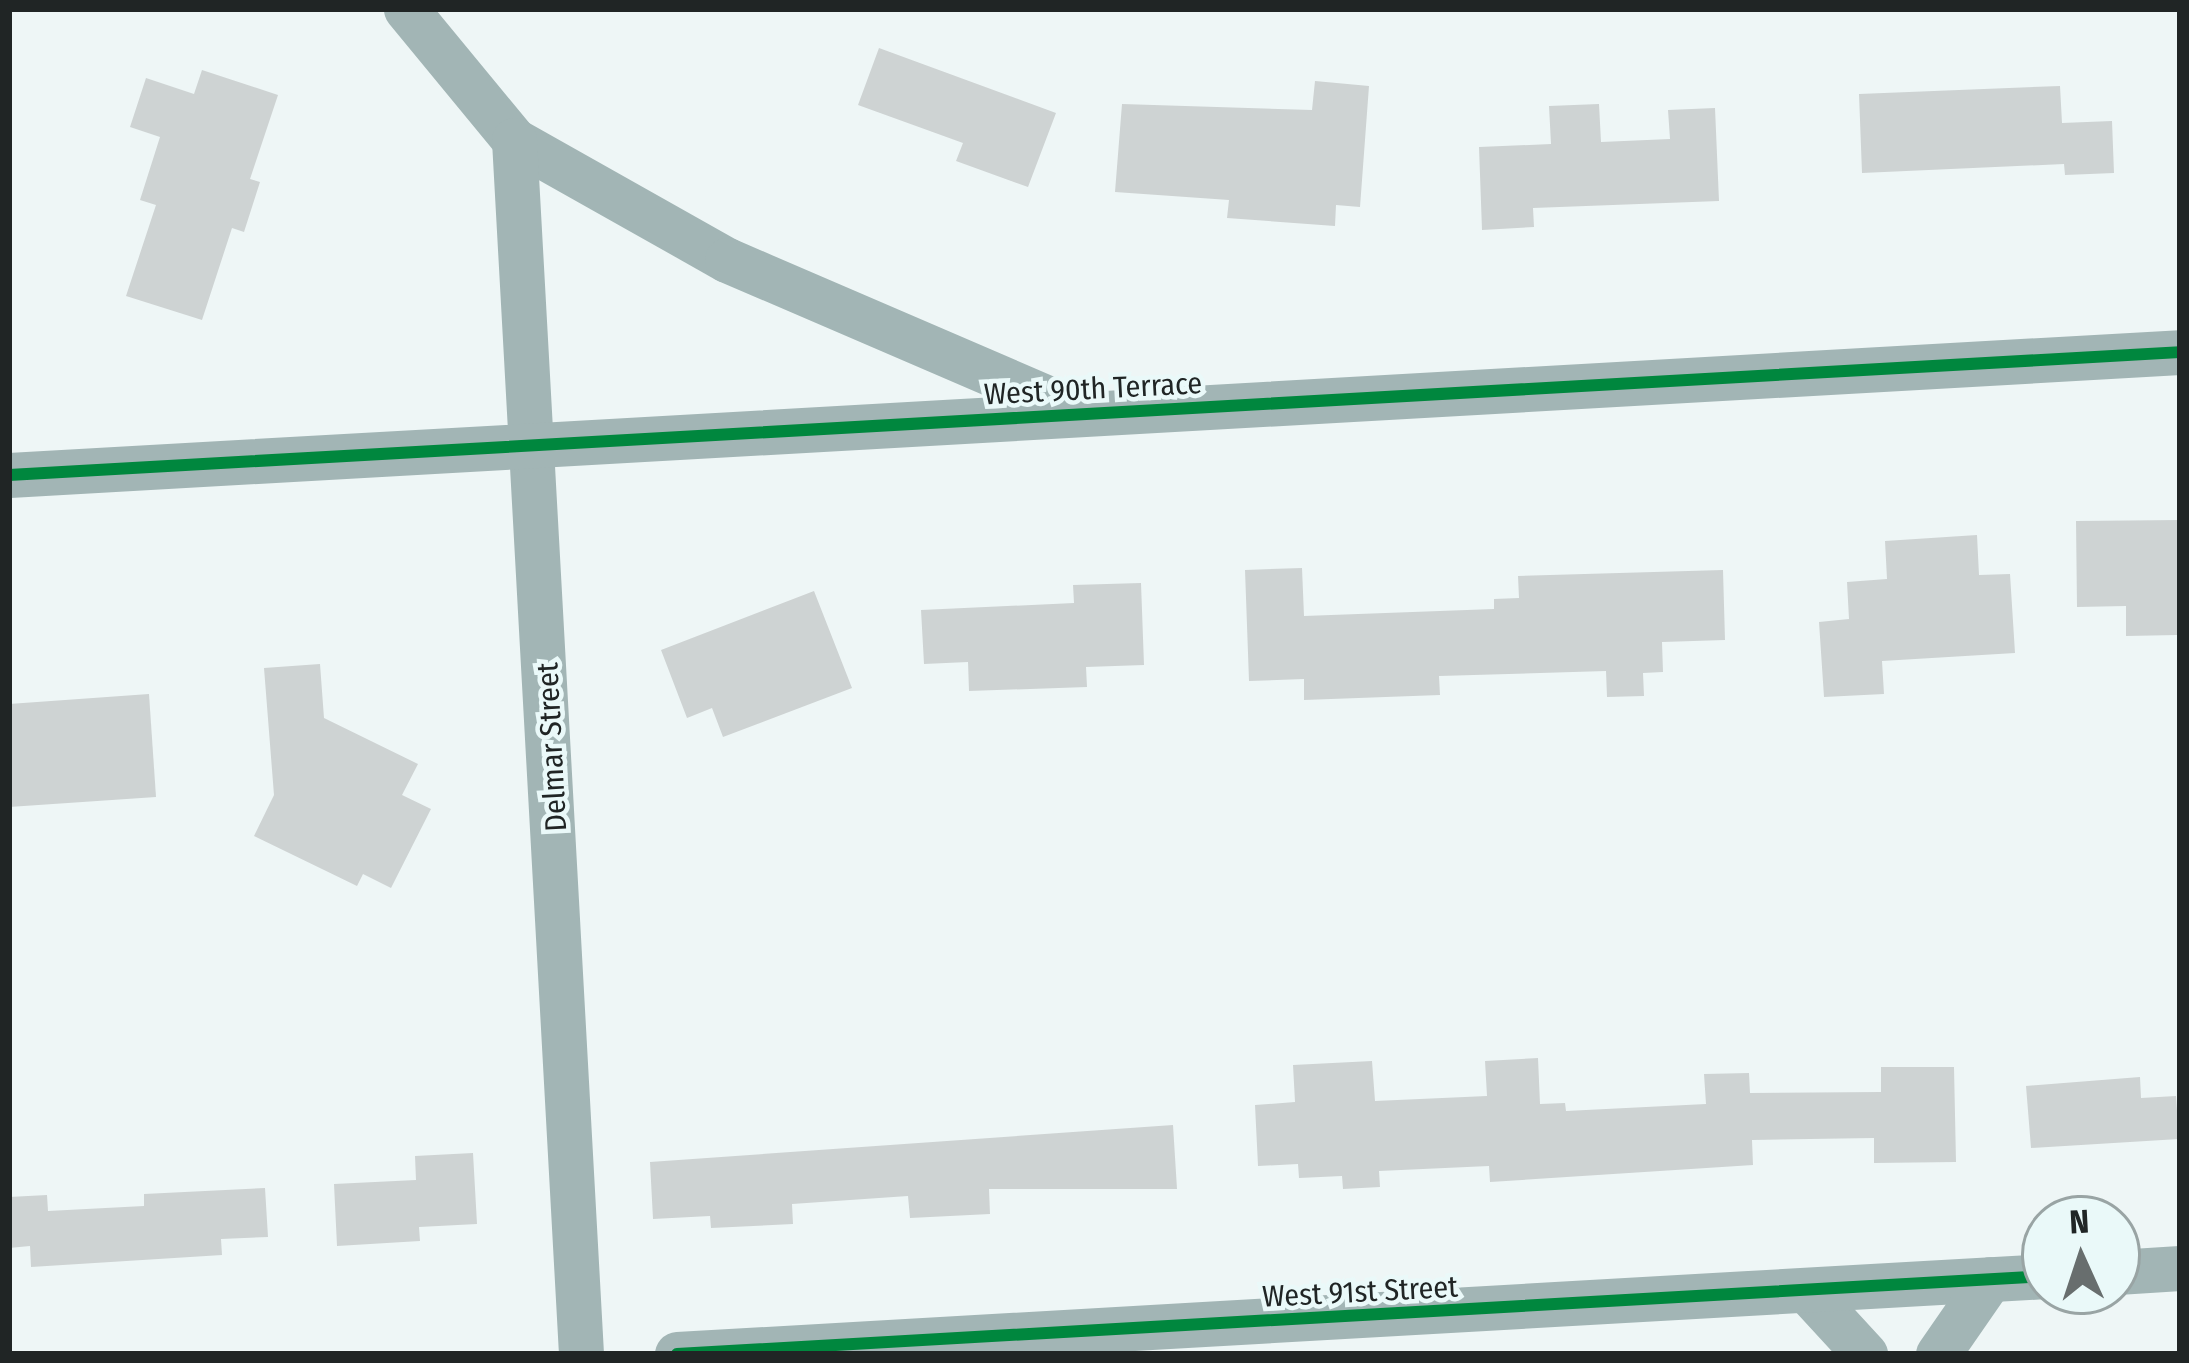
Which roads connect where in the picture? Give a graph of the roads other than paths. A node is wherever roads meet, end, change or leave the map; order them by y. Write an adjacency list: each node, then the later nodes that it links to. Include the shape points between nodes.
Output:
1 (406, 9): 2 (street)
2 (514, 140): 4 (street, via 728,260); 5 (street, Delmar Street)
3 (2180, 352): 4 (street, West 90th Terrace)
4 (1080, 412): 5 (street, West 90th Terrace)
5 (532, 448): 6 (street, West 90th Terrace); 14 (street, Delmar Street)
6 (9, 475)
7 (2180, 1268): 8 (street)
8 (2141, 1270)
9 (2021, 1277): 10 (street, West 91st Street)
10 (1990, 1279): 11 (street, West 91st Street); 19 (street)
11 (1807, 1291): 12 (street, West 91st Street); 18 (street)
12 (1329, 1317): 13 (street, West 91st Street); 17 (street)
13 (1130, 1329): 15 (street, West 91st Street); 16 (street)
14 (581, 1354)
15 (677, 1354)
16 (1169, 1354)
17 (1302, 1354)
18 (1865, 1354)
19 (1938, 1354)

